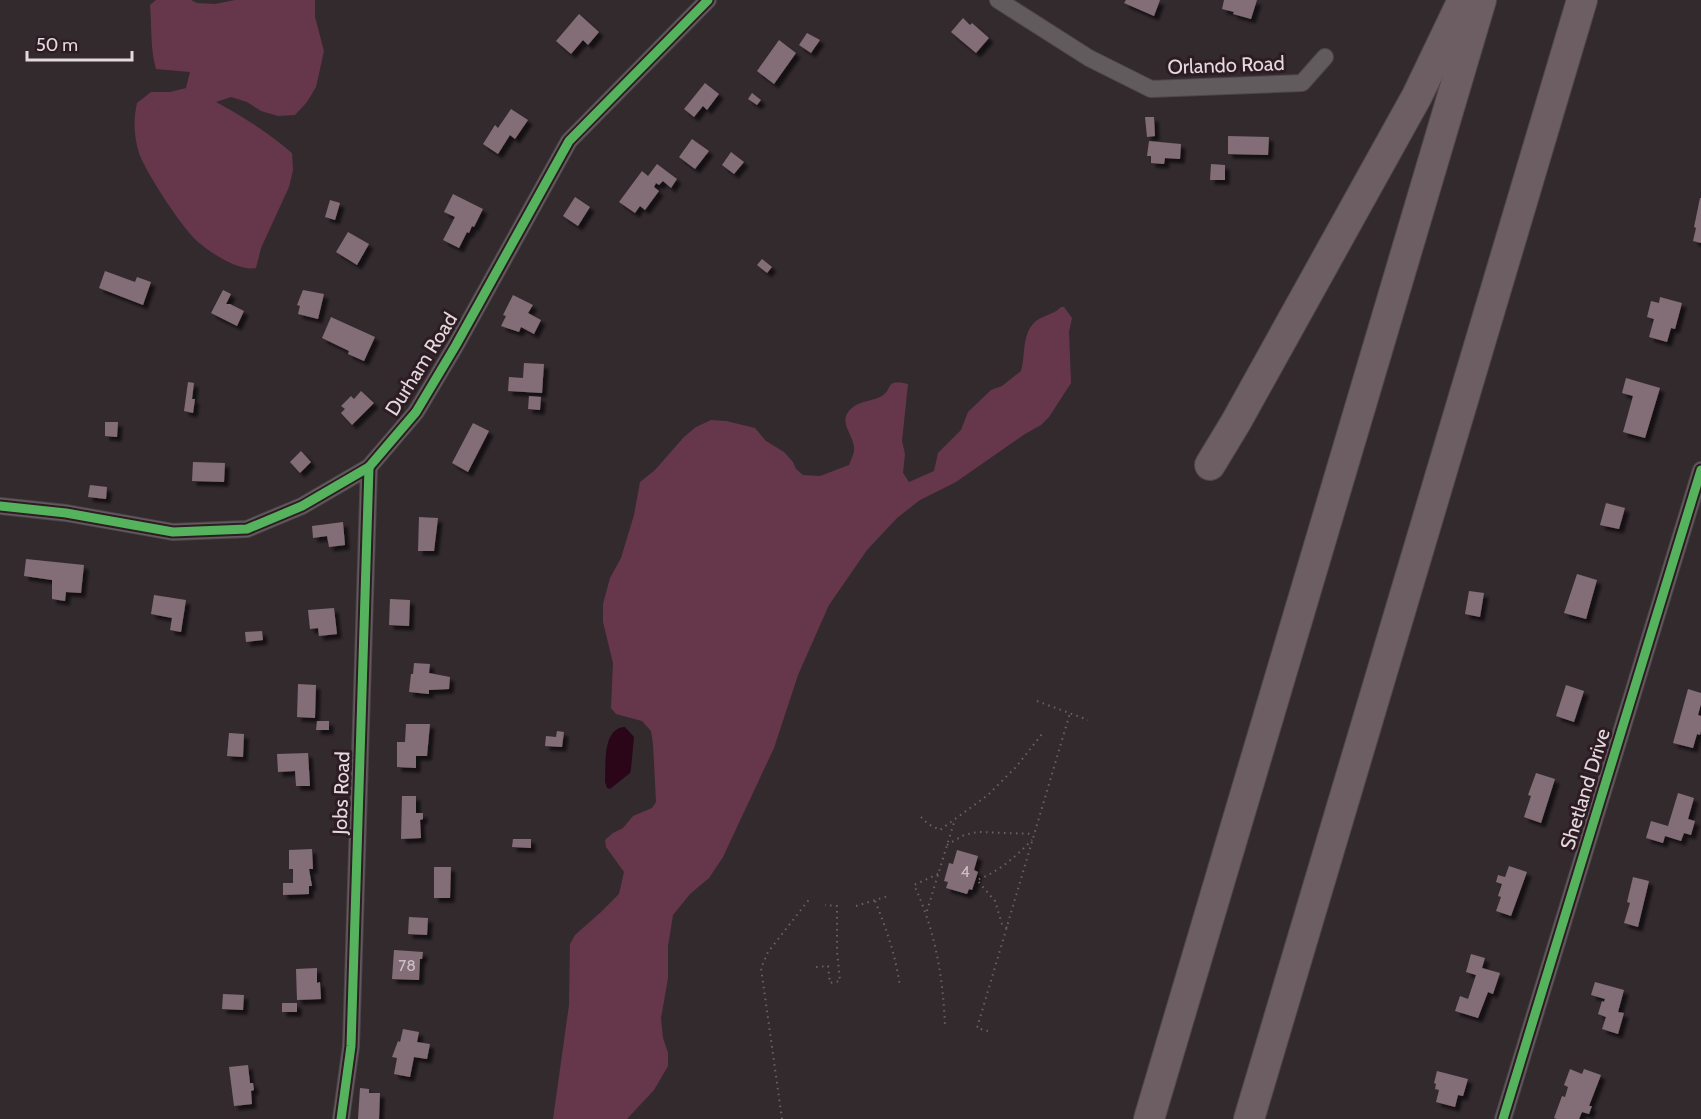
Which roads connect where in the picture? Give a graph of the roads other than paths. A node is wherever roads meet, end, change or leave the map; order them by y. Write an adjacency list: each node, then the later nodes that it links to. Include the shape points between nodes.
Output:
1 (708, 0): 8 (street, Durham Road, via 569,141 416,412)
2 (998, 0): 6 (street, Orlando Road, via 1089,58 1151,89 1302,83)
3 (1463, 0): 7 (highway, via 1417,96)
4 (1481, 0): 12 (highway)
5 (1582, 0): 13 (highway)
6 (1325, 57)
7 (1210, 465)
8 (369, 467): 10 (street, Durham Road, via 302,506 247,529 173,532); 11 (street, Jobs Road, via 351,1046)
9 (1701, 470): 14 (street, Shetland Drive)
10 (0, 506)
11 (341, 1119)
12 (1149, 1119)
13 (1249, 1119)
14 (1503, 1119)

